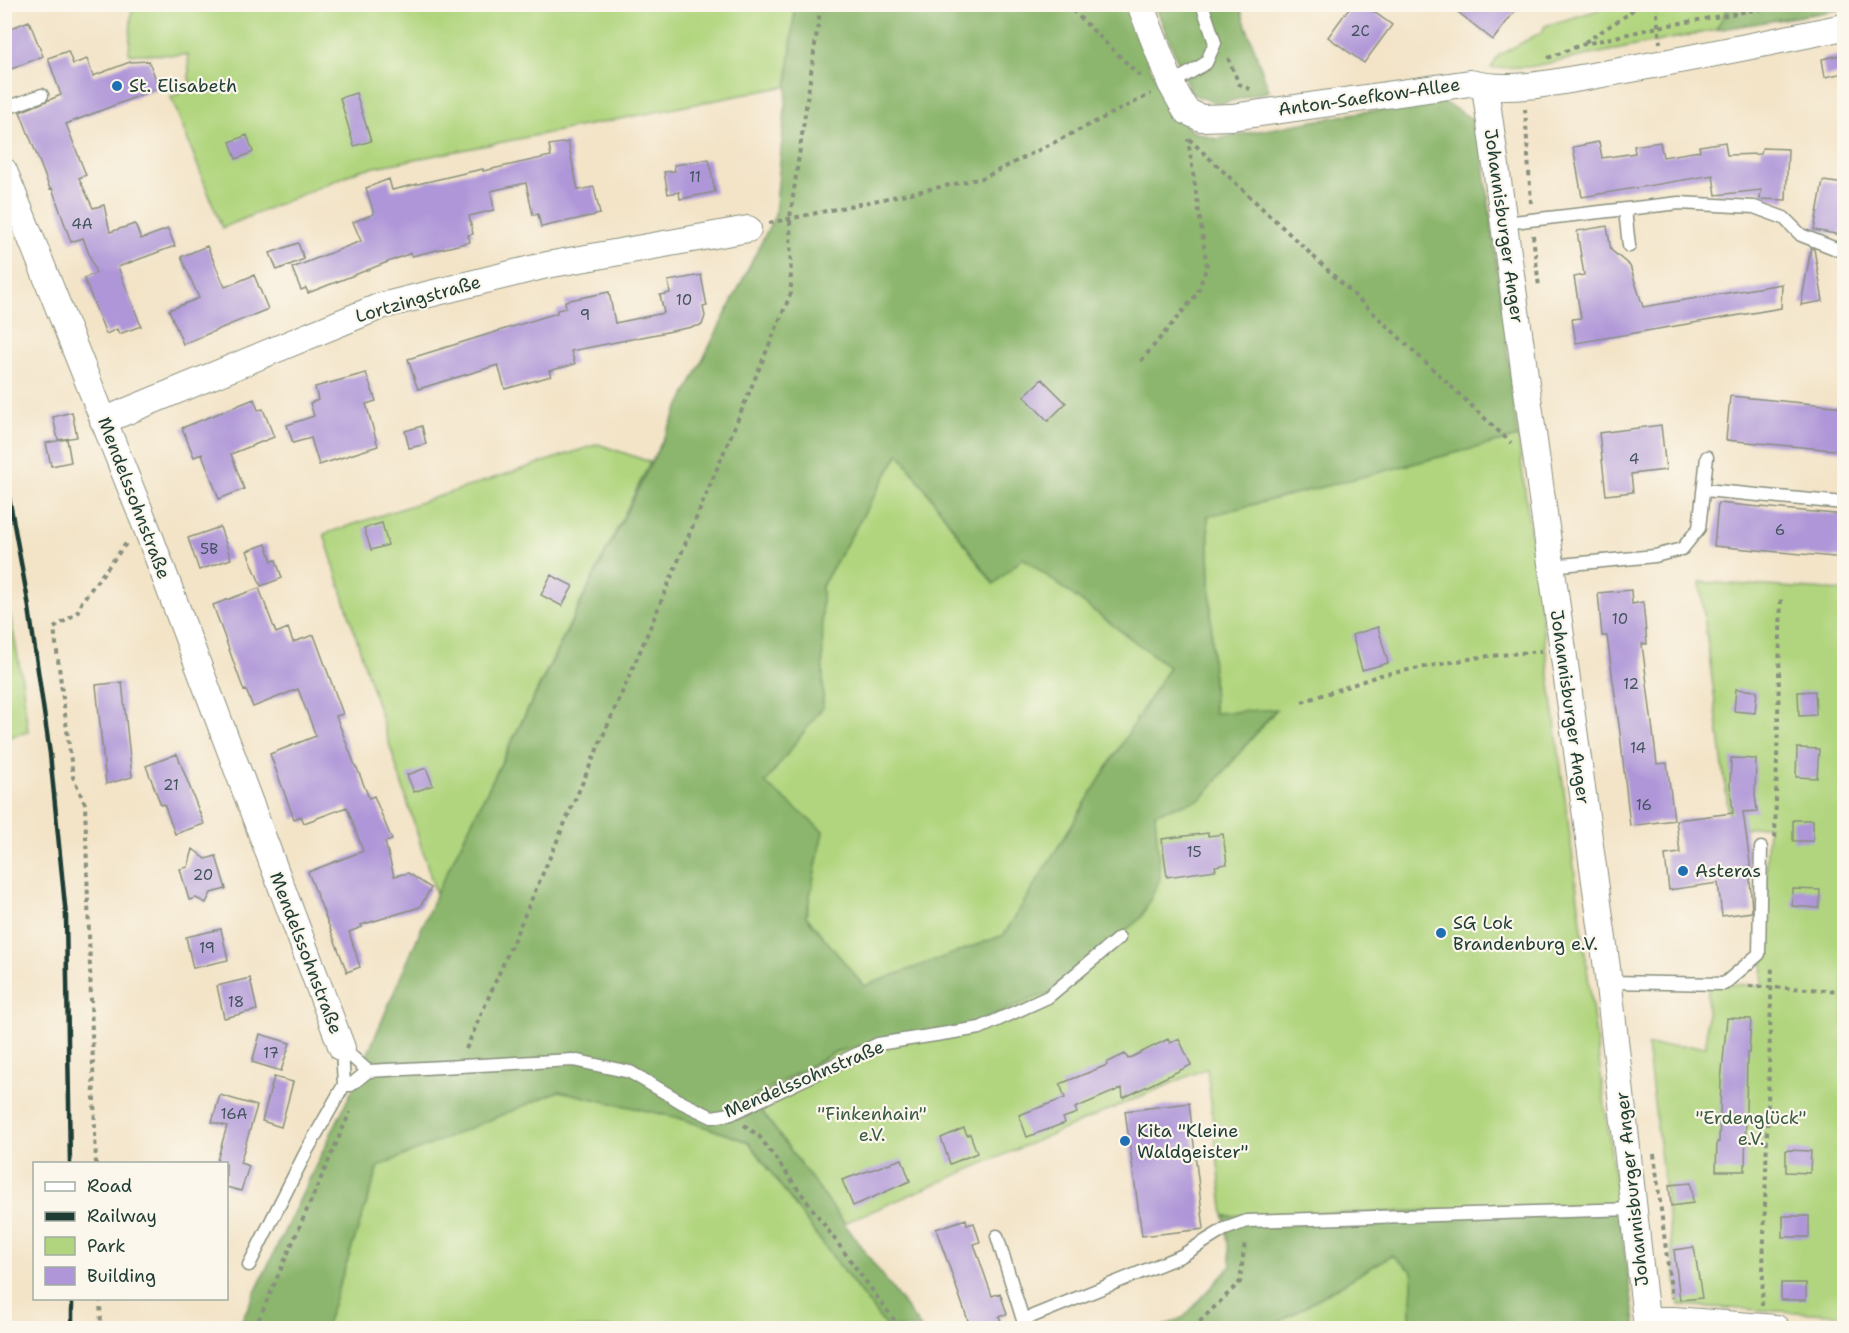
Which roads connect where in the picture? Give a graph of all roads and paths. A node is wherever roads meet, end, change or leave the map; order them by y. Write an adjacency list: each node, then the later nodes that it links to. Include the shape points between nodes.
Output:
1 (821, 4): 23 (path)
2 (1066, 4): 15 (path)
3 (1140, 4): 15 (street, Anton-Saefkow-Allee)
4 (1202, 4): 15 (lane, via 1215,43 1206,63)
5 (1637, 4): 10 (path, via 1630,13)
6 (1656, 4): 8 (path)
7 (1790, 4): 8 (path)
8 (1658, 27): 10 (path); 13 (path)
9 (1845, 27): 13 (street, Anton-Saefkow-Allee)
10 (1581, 45): 12 (path)
11 (1227, 55): 16 (path, via 1239,84)
12 (1541, 62)
13 (1663, 64): 14 (street, Anton-Saefkow-Allee, via 1524,86)
14 (1485, 87): 15 (street, Anton-Saefkow-Allee, via 1470,83 1202,118 1186,111); 24 (street, Johannisburger Anger)
15 (1163, 88): 23 (path, via 983,177)
16 (1258, 92)
17 (42, 95): 18 (lane)
18 (4, 109)
19 (1182, 129): 20 (path)
20 (1188, 139): 28 (path, via 1207,266 1197,294); 31 (path)
21 (4, 171): 29 (street, Mendelssohnstraße)
22 (1625, 210): 24 (lane); 26 (lane); 27 (lane, via 1679,203 1754,207 1784,218 1801,235)
23 (790, 217): 25 (path); 44 (path, via 791,293 641,649)
24 (1504, 223): 31 (street, Johannisburger Anger)
25 (748, 228): 29 (street, Lortzingstraße, via 547,265 381,306)
26 (1629, 246)
27 (1845, 252)
28 (1141, 361)
29 (103, 421): 34 (street, Mendelssohnstraße)
30 (1707, 457): 32 (lane)
31 (1537, 468): 35 (street, Johannisburger Anger)
32 (1704, 490): 33 (lane); 35 (lane, via 1699,528 1682,549 1655,556)
33 (1845, 503)
34 (147, 530): 43 (street, Mendelssohnstraße); 48 (path, via 129,539 77,613 54,628 74,777 85,804)
35 (1551, 566): 36 (street, Johannisburger Anger)
36 (1562, 648): 37 (path, via 1480,657 1381,675); 40 (street, Johannisburger Anger)
37 (1302, 702)
38 (1761, 848): 41 (lane, via 1759,954)
39 (1119, 938): 47 (lane, Mendelssohnstraße, via 1048,997 980,1028 878,1044)
40 (1608, 982): 41 (lane); 49 (street, Johannisburger Anger)
41 (1724, 984): 42 (path)
42 (1845, 991)
43 (342, 1048): 45 (lane, Mendelssohnstraße); 46 (lane)
44 (458, 1066): 45 (lane, Mendelssohnstraße); 47 (lane, Mendelssohnstraße, via 573,1060 630,1072 712,1117)
45 (368, 1071): 46 (lane, via 351,1085); 56 (path)
46 (344, 1085): 52 (lane)
47 (731, 1114): 57 (path, via 759,1136)
48 (96, 1162)
49 (1633, 1209): 50 (lane); 54 (street, Johannisburger Anger)
50 (1247, 1221): 51 (lane, via 1225,1229 1181,1256 1023,1320); 58 (path, via 1240,1282)
51 (997, 1236)
52 (249, 1265)
53 (100, 1300): 55 (path)
54 (1647, 1324): 59 (street, via 1674,1320)
55 (100, 1329)
56 (255, 1329)
57 (900, 1329)
58 (1193, 1329)
59 (1776, 1329)

